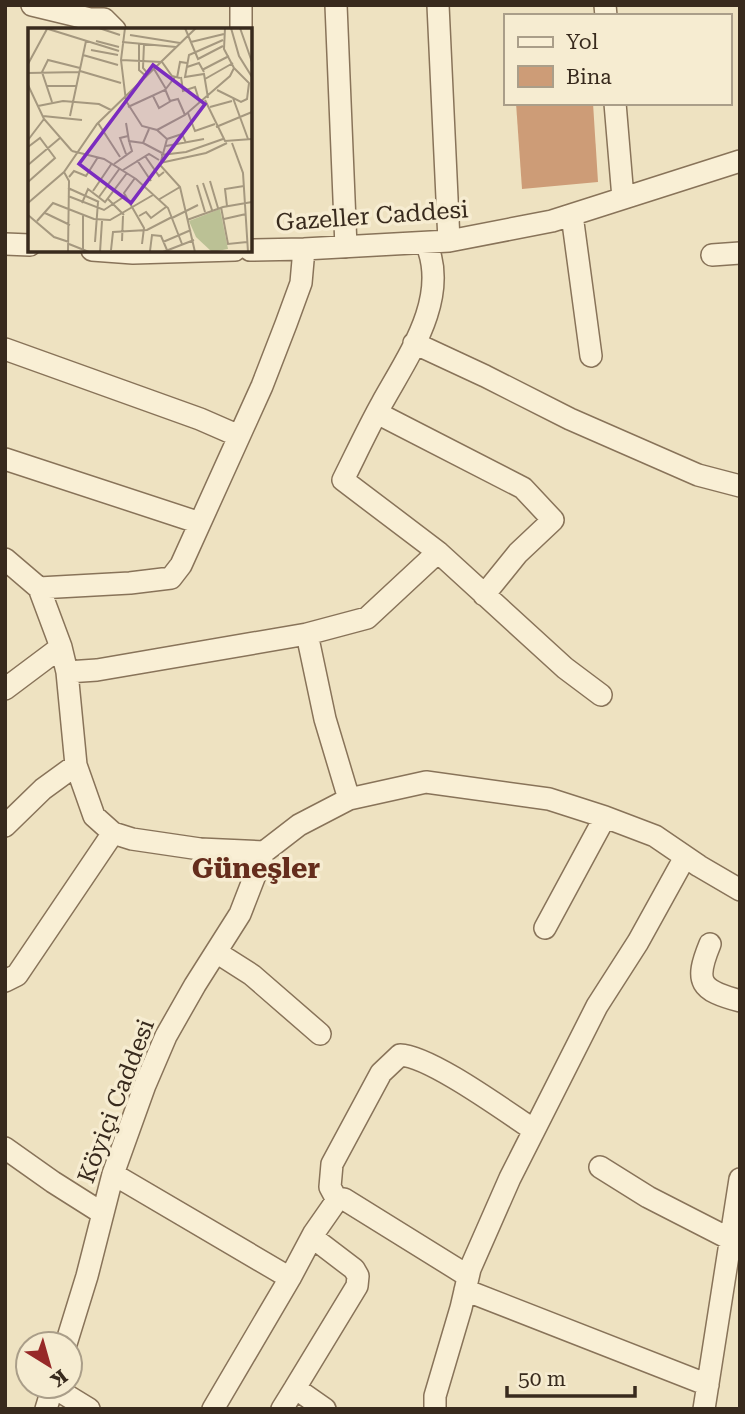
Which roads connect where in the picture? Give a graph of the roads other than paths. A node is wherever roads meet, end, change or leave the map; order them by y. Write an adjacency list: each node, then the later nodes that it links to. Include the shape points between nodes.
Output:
1 (32, 5): 5 (street)
2 (241, 5): 6 (street)
3 (336, 5): 15 (street)
4 (438, 5): 11 (street)
5 (100, 21)
6 (242, 28)
7 (615, 105): 9 (street)
8 (740, 161): 9 (street, Gazeller Caddesi)
9 (623, 198): 10 (street, Gazeller Caddesi)
10 (572, 215): 11 (street, Gazeller Caddesi); 22 (street)
11 (449, 241): 12 (street, Gazeller Caddesi)
12 (426, 243): 15 (street, Gazeller Caddesi); 20 (street, via 433,260 433,286 429,310)
13 (5, 244): 14 (street)
14 (28, 244)
15 (346, 247): 17 (street, Gazeller Caddesi)
16 (252, 250): 17 (street, Gazeller Caddesi)
17 (304, 250): 24 (street, via 301,283)
18 (740, 253): 19 (street)
19 (712, 255)
20 (414, 343): 23 (street); 26 (street, via 570,419 698,475)
21 (5, 349): 24 (street)
22 (591, 356)
23 (377, 413): 28 (street, via 343,480); 31 (street, via 523,488 553,520 518,553)
24 (239, 436): 27 (street)
25 (5, 459): 27 (street)
26 (740, 486)
27 (200, 523): 30 (street, via 171,578)
28 (438, 552): 31 (street); 32 (street, via 367,618)
29 (8, 566): 30 (street)
30 (39, 588): 33 (street)
31 (484, 596): 36 (street)
32 (307, 634): 34 (street); 38 (street, via 325,719)
33 (61, 648): 34 (street); 35 (street)
34 (67, 672): 37 (street)
35 (5, 689)
36 (601, 695)
37 (76, 765): 40 (street); 41 (street, via 94,816)
38 (349, 799): 39 (street, via 426,782 549,799); 42 (street, via 299,825)
39 (605, 817): 43 (street, via 655,836); 45 (street)
40 (5, 826)
41 (113, 833): 42 (street, via 200,849); 48 (street, via 17,975)
42 (264, 852): 47 (street, Köyiçi Caddesi, via 240,914)
43 (685, 857): 44 (street); 51 (street, via 639,942 597,1006)
44 (740, 890)
45 (545, 928)
46 (710, 944): 49 (street, via 701,978 715,994)
47 (216, 952): 50 (street, via 251,975); 54 (street, Köyiçi Caddesi, via 166,1036)
48 (5, 981)
49 (740, 1001)
50 (320, 1034)
51 (534, 1130): 56 (street, via 451,1076 400,1055 381,1073 332,1164 330,1187); 62 (street)
52 (5, 1148): 57 (street)
53 (600, 1167): 59 (street)
54 (113, 1174): 57 (street, Köyiçi Caddesi); 61 (street)
55 (740, 1179): 59 (street)
56 (337, 1200): 58 (street); 62 (street, via 344,1199)
57 (102, 1213): 64 (street, Köyiçi Caddesi)
58 (312, 1237): 61 (street); 66 (street, via 354,1269 357,1286)
59 (730, 1239): 60 (street)
60 (733, 1264): 63 (street)
61 (290, 1278): 67 (street)
62 (466, 1283): 65 (street); 70 (street)
63 (731, 1297): 65 (street)
64 (70, 1330)
65 (708, 1385): 71 (street)
66 (295, 1388): 68 (street); 69 (street)
67 (213, 1409)
68 (282, 1409)
69 (325, 1409)
70 (435, 1409)
71 (704, 1409)

